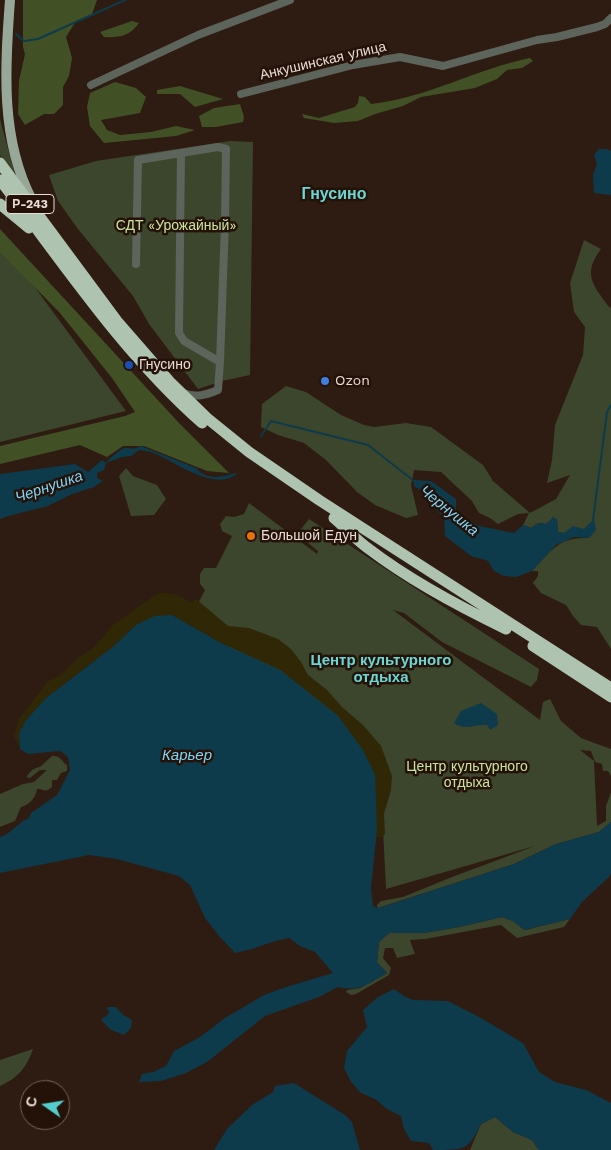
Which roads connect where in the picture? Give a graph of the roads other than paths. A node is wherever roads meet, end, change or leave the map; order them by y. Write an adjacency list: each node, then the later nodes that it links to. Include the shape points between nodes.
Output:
1 (10, 0): 10 (main road, Р-243, via 5,88 9,134 26,188)
2 (290, 0): 4 (street, via 198,35)
3 (611, 18): 5 (street, Анкушинская улица, via 597,27 443,66 400,57 353,65)
4 (91, 85)
5 (241, 94)
6 (181, 153): 11 (street, via 138,160); 12 (street, via 179,333 184,341); 12 (street, via 218,147 226,149)
7 (0, 163): 10 (highway, Р-243)
8 (0, 180): 10 (highway, Р-243, via 38,230)
9 (0, 204): 10 (highway, Р-243)
10 (57, 249): 13 (highway); 15 (highway, via 129,351 186,408 245,458)
11 (136, 264)
12 (220, 362): 13 (street, via 218,390 195,396)
13 (181, 393): 14 (highway, via 225,433 278,472)
14 (611, 688)
15 (611, 697)

